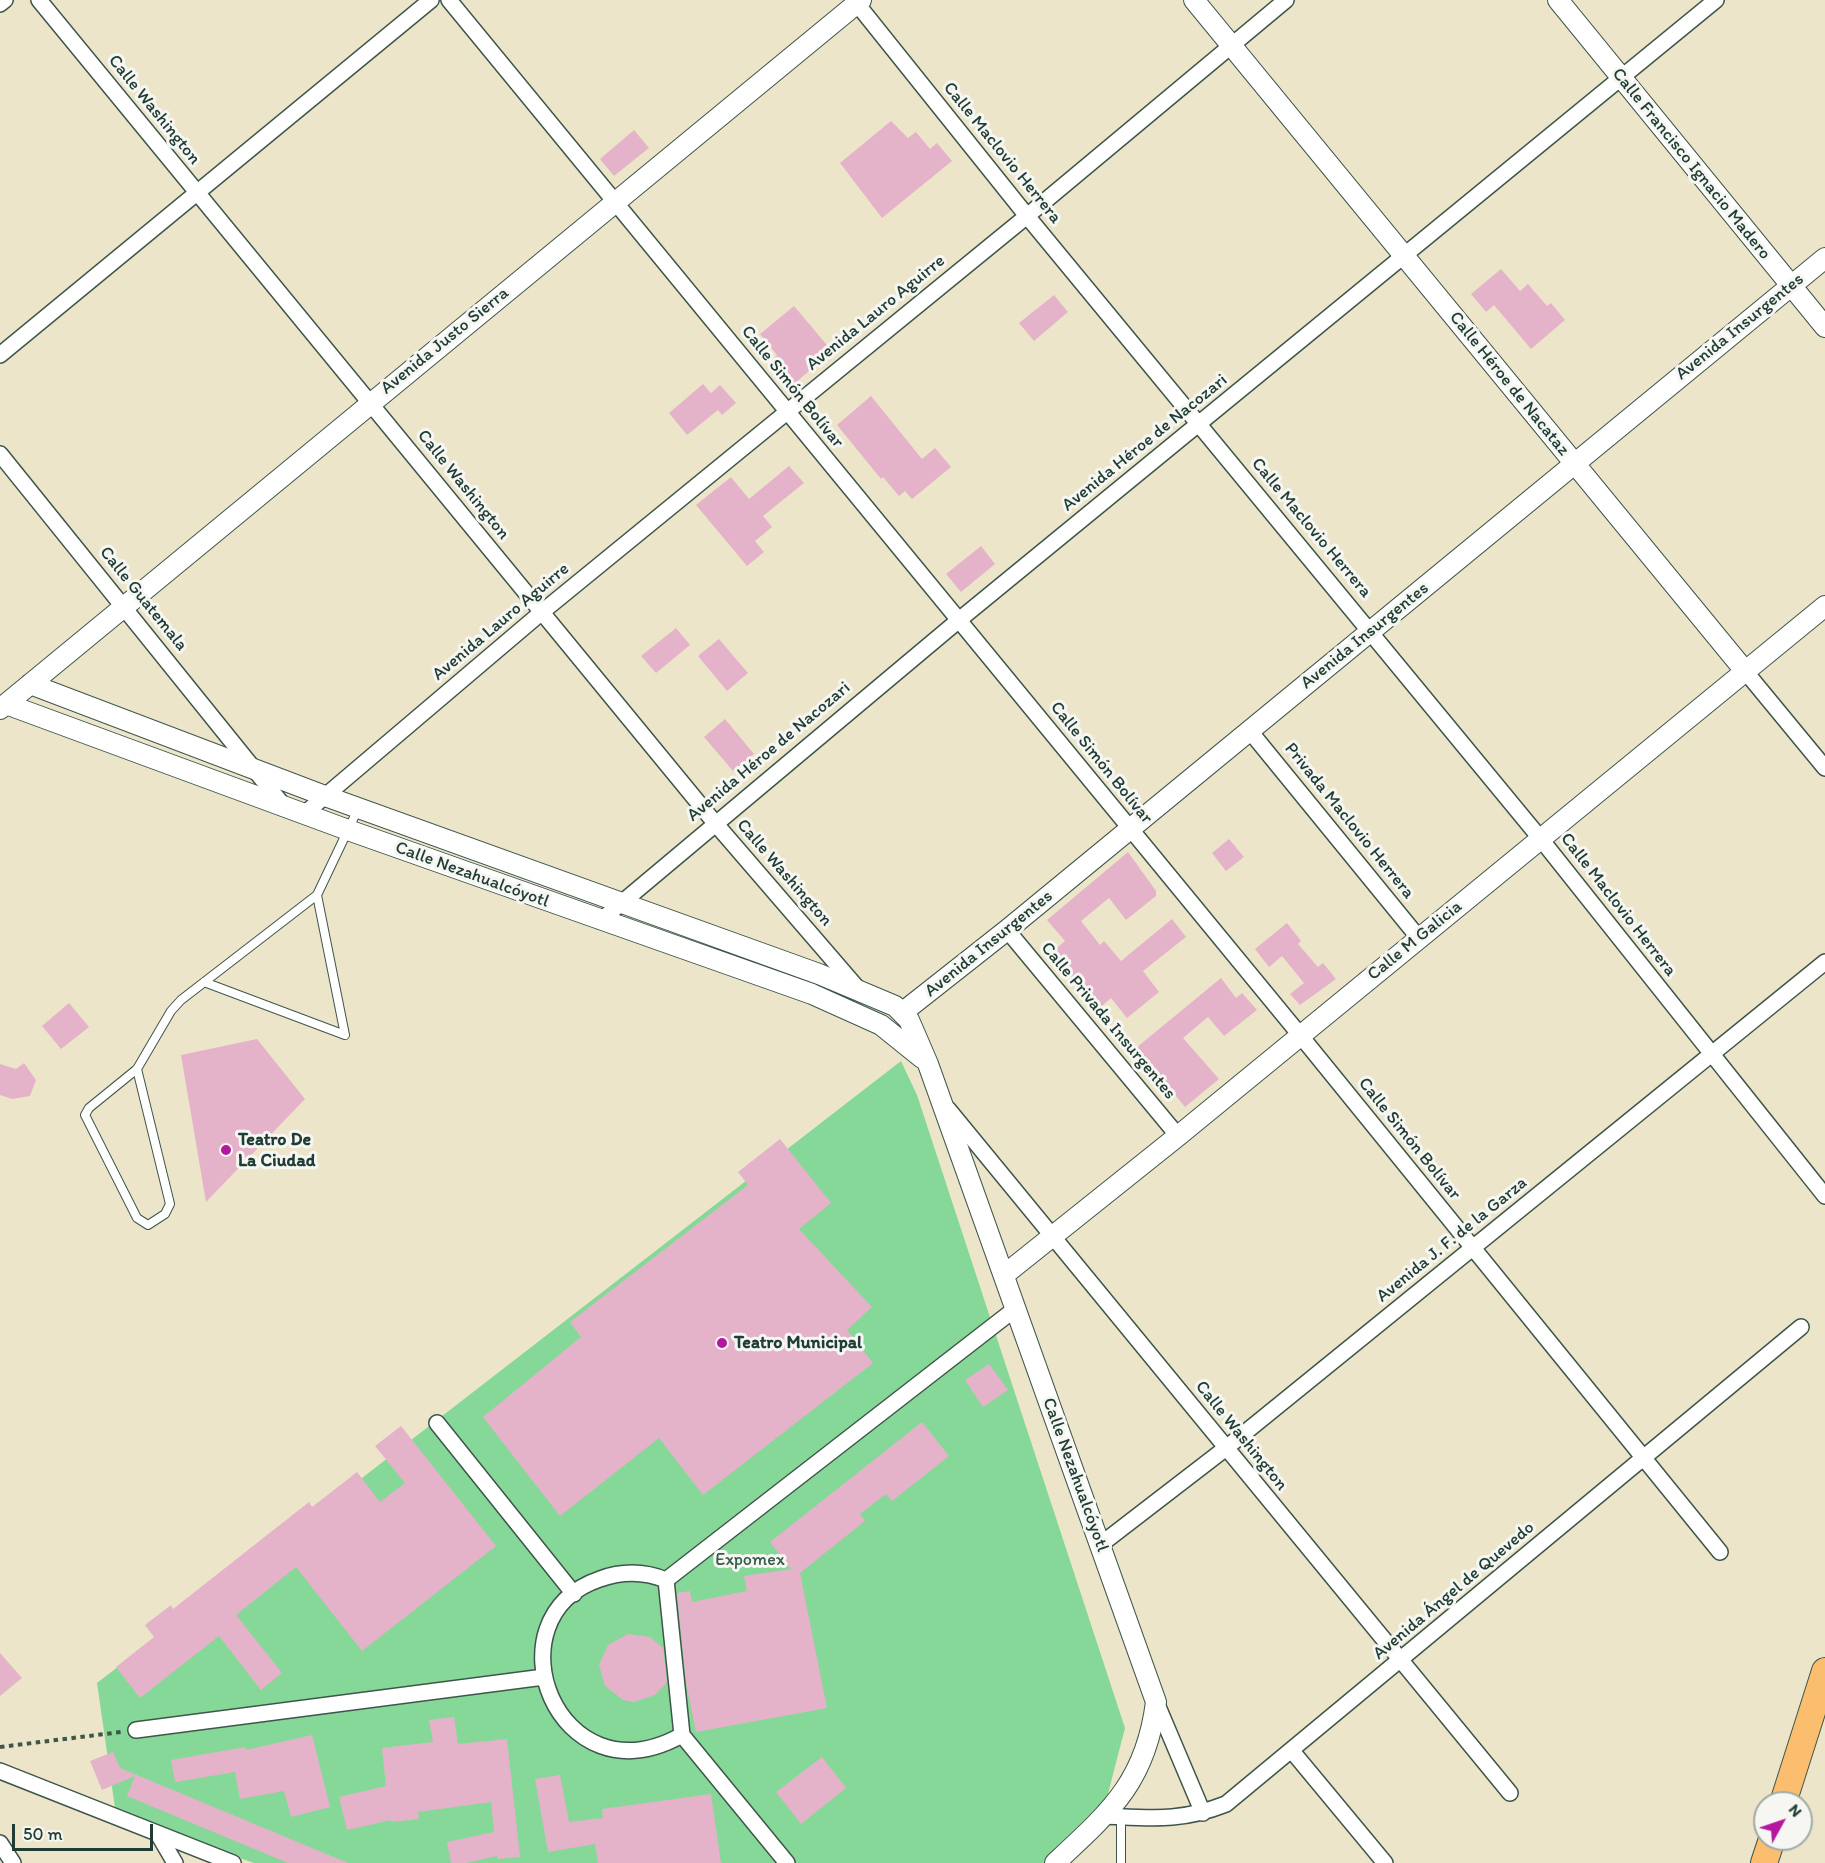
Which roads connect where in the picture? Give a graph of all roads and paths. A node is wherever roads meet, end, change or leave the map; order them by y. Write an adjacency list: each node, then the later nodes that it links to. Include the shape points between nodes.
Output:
1 (5, 0): 10 (street)
2 (39, 0): 13 (street, Calle Washington)
3 (431, 0): 13 (street)
4 (449, 0): 14 (street, Calle Simón Bolívar)
5 (1194, 0): 11 (street, Calle Héroe de Nacataz)
6 (1286, 0): 11 (street, Avenida Lauro Aguirre)
7 (1558, 0): 12 (street, Calle Francisco Ignacio Madero)
8 (1716, 0): 12 (street, Avenida Héroe de Nacozari)
9 (857, 1): 14 (street, Avenida Justo Sierra); 15 (street, Calle Maclovio Herrera)
10 (0, 4)
11 (1232, 45): 15 (street, Avenida Lauro Aguirre); 16 (street, Calle Héroe de Nacataz)
12 (1620, 78): 16 (street, Avenida Héroe de Nacozari); 18 (street, Calle Francisco Ignacio Madero)
13 (197, 193): 20 (street); 21 (street, Calle Washington)
14 (615, 202): 21 (street, Avenida Justo Sierra); 22 (street, Calle Simón Bolívar)
15 (1027, 216): 22 (street, Avenida Lauro Aguirre); 23 (street, Calle Maclovio Herrera)
16 (1404, 255): 23 (street, Avenida Héroe de Nacozari); 25 (street, Calle Héroe de Nacataz)
17 (1825, 258): 18 (street, Avenida Insurgentes)
18 (1791, 285): 19 (street, Calle Francisco Ignacio Madero); 25 (street, Avenida Insurgentes)
19 (1825, 327)
20 (0, 355)
21 (370, 402): 26 (street, Avenida Justo Sierra); 28 (street, Calle Washington)
22 (786, 411): 28 (street, Avenida Lauro Aguirre); 29 (street, Calle Simón Bolívar)
23 (1200, 424): 29 (street, Avenida Héroe de Nacozari); 30 (street, Calle Maclovio Herrera)
24 (0, 454): 26 (street, Calle Guatemala)
25 (1574, 463): 30 (street, Avenida Insurgentes); 31 (street, Calle Héroe de Nacataz)
26 (124, 605): 32 (street, Avenida Justo Sierra); 36 (street, Calle Guatemala)
27 (1825, 606): 31 (street, Calle M Galicia)
28 (542, 612): 37 (street, Avenida Lauro Aguirre); 41 (street, Calle Washington)
29 (959, 620): 41 (street, Avenida Héroe de Nacozari); 42 (street, Calle Simón Bolívar)
30 (1371, 632): 34 (street, Avenida Insurgentes); 44 (street, Calle Maclovio Herrera)
31 (1745, 671): 35 (street, Calle Héroe de Nacataz); 44 (street, Calle M Galicia)
32 (30, 684): 33 (street, Avenida Justo Sierra); 36 (street, Calle Nezahualcóyotl)
33 (3, 706): 38 (street, Calle Nezahualcóyotl)
34 (1249, 730): 42 (street, Avenida Insurgentes); 49 (street, Privada Maclovio Herrera)
35 (1825, 768)
36 (256, 769): 37 (street, Calle Nezahualcóyotl); 38 (street, Calle Guatemala)
37 (325, 796): 39 (street, Calle Nezahualcóyotl); 40 (street, Avenida Lauro Aguirre)
38 (283, 805): 40 (street, Calle Nezahualcóyotl)
39 (359, 808): 43 (lane); 46 (street, Calle Nezahualcóyotl)
40 (304, 814): 43 (street, Calle Nezahualcóyotl)
41 (715, 823): 46 (street, Avenida Héroe de Nacozari); 52 (street, Calle Washington)
42 (1129, 829): 48 (street, Avenida Insurgentes); 55 (street, Calle Simón Bolívar)
43 (348, 830): 45 (lane); 47 (street, Calle Nezahualcóyotl)
44 (1540, 838): 49 (street, Calle M Galicia); 56 (street, Calle Maclovio Herrera)
45 (317, 896): 51 (lane); 51 (lane, via 345,1035)
46 (621, 902): 47 (street, Avenida Héroe de Nacozari); 52 (street, Calle Nezahualcóyotl)
47 (600, 921): 53 (street, Calle Nezahualcóyotl, via 812,994)
48 (1007, 930): 54 (street, Avenida Insurgentes); 60 (street, Calle Privada Insurgentes)
49 (1418, 937): 55 (street, Calle M Galicia)
50 (1825, 962): 56 (street, Avenida J. F. de la Garza)
51 (204, 982): 58 (lane, via 171,1011)
52 (861, 992): 54 (street, Calle Nezahualcóyotl)
53 (853, 1012): 54 (street); 57 (street, Calle Nezahualcóyotl, via 881,1025)
54 (903, 1012): 57 (street, Calle Nezahualcóyotl)
55 (1300, 1035): 60 (street, Calle M Galicia); 63 (street, Calle Simón Bolívar)
56 (1712, 1055): 61 (street, Calle Maclovio Herrera); 63 (street, Avenida J. F. de la Garza)
57 (928, 1064): 59 (street, Calle Nezahualcóyotl)
58 (137, 1069): 58 (lane, via 89,1108 85,1120 138,1218 148,1225 165,1214 170,1204)
59 (942, 1102): 62 (street, Calle Washington); 64 (street, Calle Nezahualcóyotl)
60 (1178, 1136): 62 (street, Calle M Galicia)
61 (1825, 1196)
62 (1052, 1236): 64 (street, Calle M Galicia); 68 (street, Calle Washington)
63 (1473, 1248): 68 (street, Avenida J. F. de la Garza); 69 (street, Calle Simón Bolívar)
64 (1004, 1275): 65 (street, Calle Nezahualcóyotl)
65 (1015, 1309): 70 (street, Calle Nezahualcóyotl); 72 (street)
66 (1800, 1327): 69 (street, Avenida Ángel de Quevedo)
67 (437, 1423): 73 (street)
68 (1226, 1448): 70 (street, Avenida J. F. de la Garza); 74 (street, Calle Washington)
69 (1643, 1459): 71 (street, Calle Simón Bolívar); 74 (street, Avenida Ángel de Quevedo)
70 (1101, 1545): 77 (street, Calle Nezahualcóyotl)
71 (1720, 1552)
72 (666, 1580): 73 (street, via 627,1573 595,1580); 79 (street)
73 (574, 1594): 76 (street, via 549,1626 542,1658)
74 (1400, 1660): 81 (street, Avenida Ángel de Quevedo); 84 (street, Calle Washington)
75 (1825, 1671): 83 (highway)
76 (544, 1677): 78 (street); 79 (street, via 563,1719 575,1731 604,1746 636,1751 653,1749)
77 (1156, 1702): 85 (street); 86 (street, Calle Nezahualcóyotl, via 1145,1754)
78 (136, 1730): 80 (path)
79 (682, 1735): 92 (street)
80 (0, 1747)
81 (1292, 1751): 85 (street, Avenida Ángel de Quevedo, via 1226,1804); 95 (street)
82 (0, 1771): 87 (street)
83 (1787, 1791)
84 (1510, 1793)
85 (1203, 1813): 86 (street, Avenida Ángel de Quevedo, via 1173,1820)
86 (1113, 1817): 93 (street, Calle Nezahualcóyotl); 94 (lane)
87 (158, 1834): 90 (street); 91 (street)
88 (0, 1843): 89 (street)
89 (13, 1863)
90 (175, 1863)
91 (232, 1863)
92 (787, 1863)
93 (1055, 1863)
94 (1121, 1863)
95 (1385, 1863)

